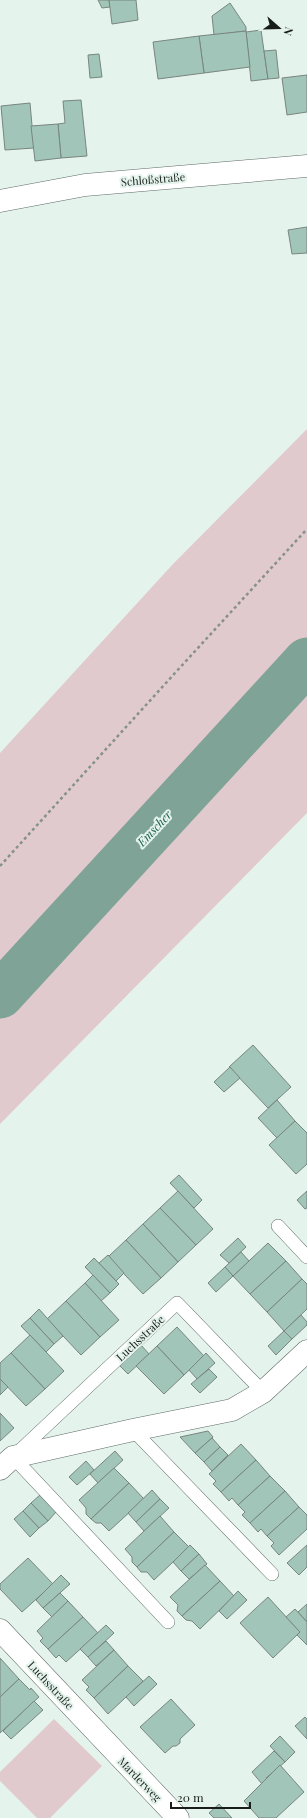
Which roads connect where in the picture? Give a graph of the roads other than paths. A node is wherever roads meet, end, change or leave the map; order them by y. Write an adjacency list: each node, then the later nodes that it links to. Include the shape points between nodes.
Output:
1 (307, 166): 2 (street, Schloßstraße, via 85,185)
2 (0, 201)
3 (278, 1226): 4 (lane)
4 (307, 1256)
5 (307, 1351): 6 (street)
6 (263, 1392): 7 (street, via 232,1410); 8 (lane, Luchsstraße, via 177,1303)
7 (133, 1430): 8 (street); 9 (lane)
8 (6, 1463): 10 (lane)
9 (272, 1574)
10 (168, 1622)
11 (0, 1630): 12 (street, Luchsstraße)
12 (102, 1739): 13 (street, Marderweg)
13 (178, 1818)

